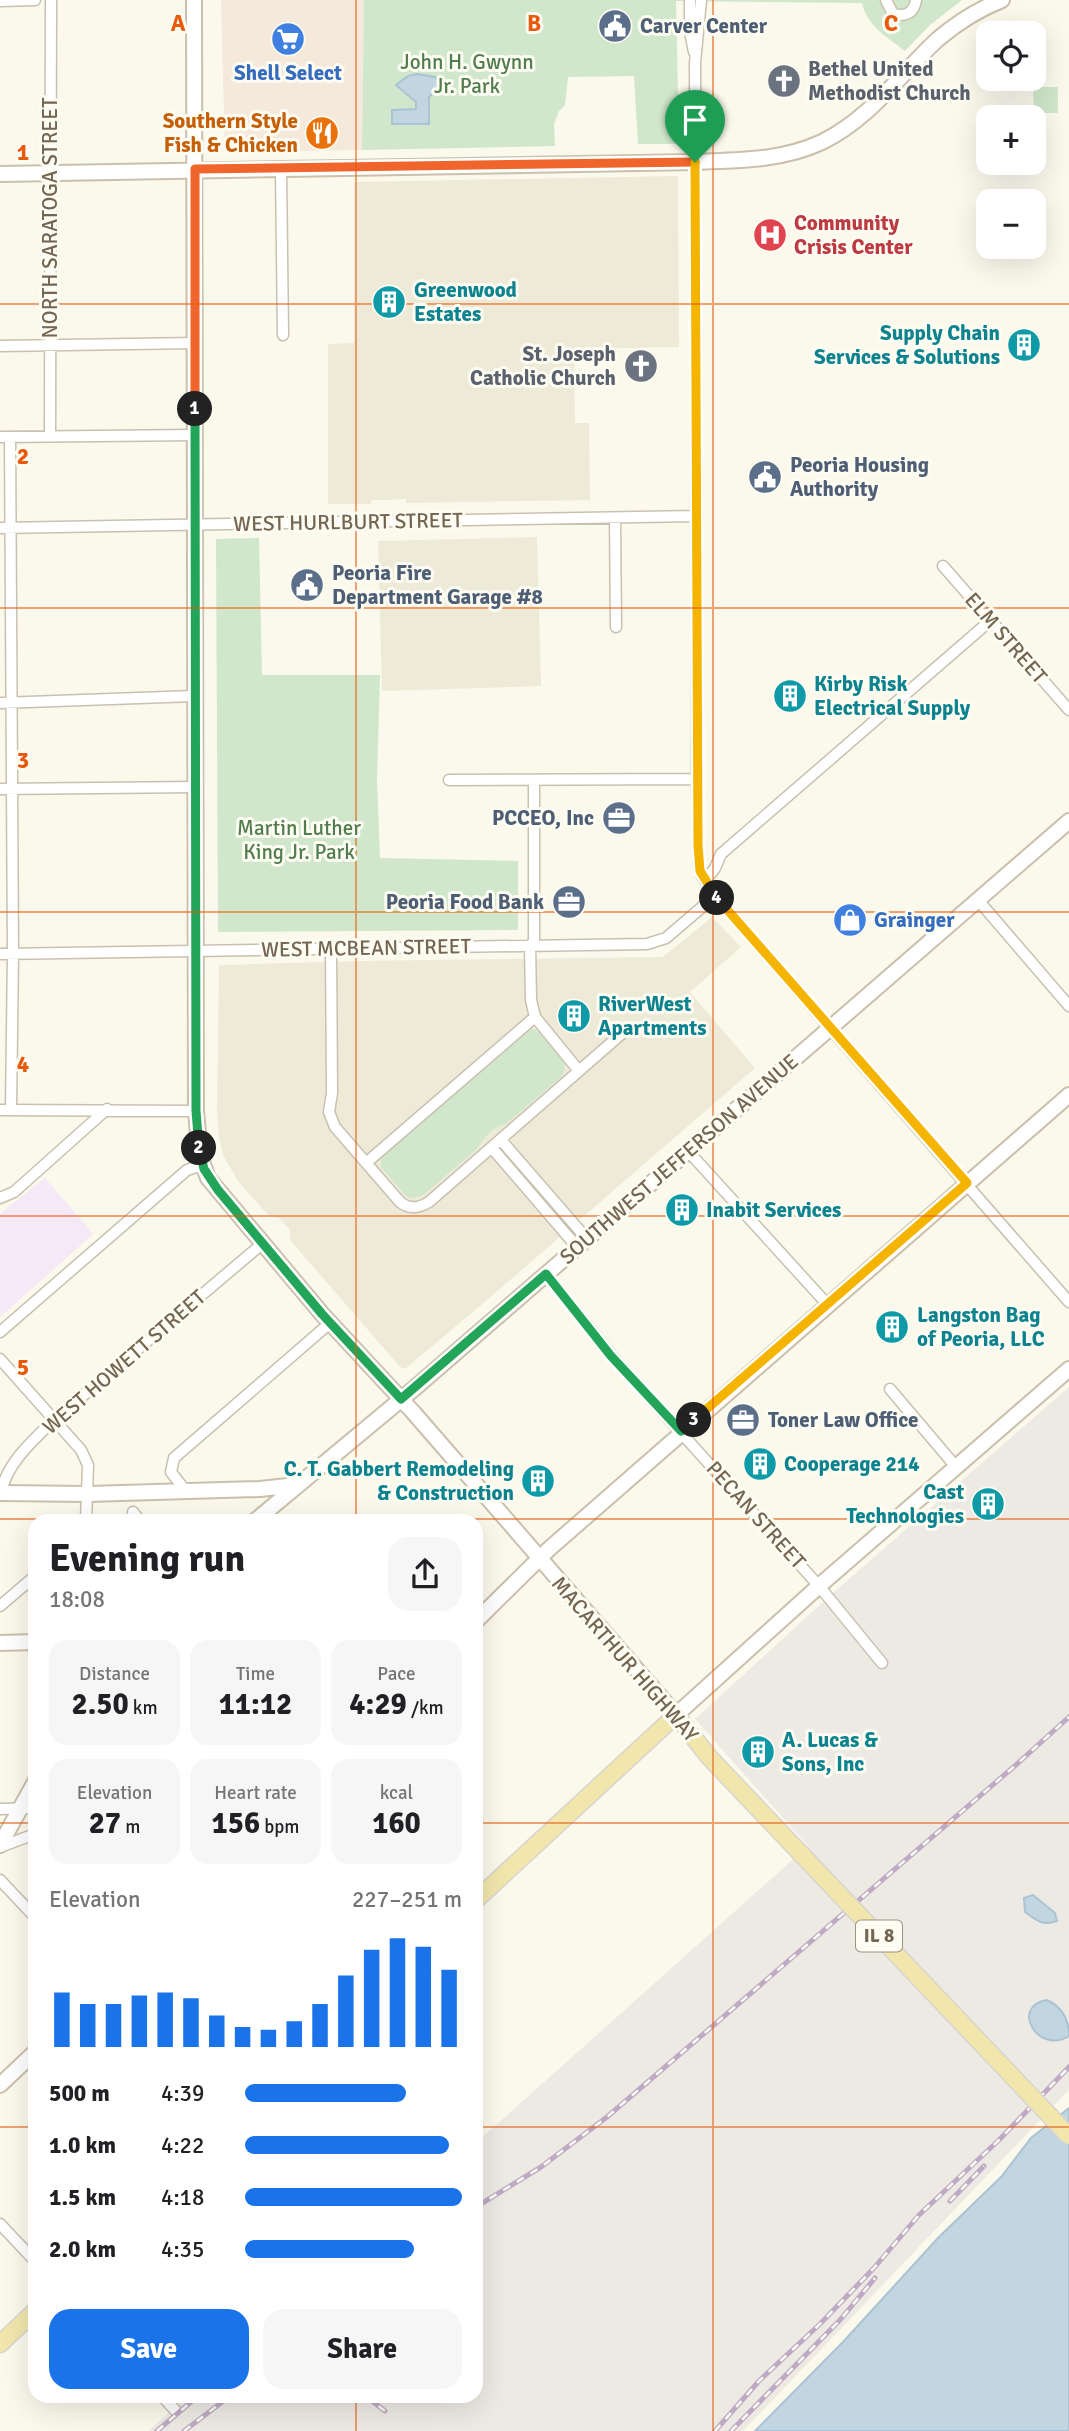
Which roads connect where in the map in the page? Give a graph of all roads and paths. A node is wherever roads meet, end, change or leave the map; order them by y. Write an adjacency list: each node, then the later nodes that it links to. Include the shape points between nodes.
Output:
1 (35, 0): 9 (street)
2 (51, 0): 14 (street, NORTH SARATOGA STREET)
3 (194, 0): 12 (main road)
4 (690, 0): 10 (street)
5 (701, 0): 10 (street)
6 (886, 0): 7 (street, via 893,14 901,16 914,8)
7 (916, 0)
8 (1002, 0): 11 (main road, via 947,33 870,110 825,140 774,157)
9 (0, 1)
10 (695, 63): 11 (street)
11 (695, 162): 13 (main road); 23 (street)
12 (195, 169): 13 (main road); 14 (main road); 17 (main road)
13 (282, 169): 16 (street)
14 (50, 173): 15 (main road); 18 (street, NORTH SARATOGA STREET)
15 (0, 174)
16 (283, 335)
17 (195, 343): 18 (street); 20 (main road)
18 (50, 345): 19 (street); 21 (street, NORTH SARATOGA STREET)
19 (0, 346)
20 (194, 435): 21 (street); 25 (main road)
21 (50, 436): 22 (street)
22 (5, 437): 27 (street)
23 (696, 516): 24 (street, WEST HURLBURT STREET); 35 (street)
24 (615, 518): 25 (street, WEST HURLBURT STREET); 30 (street)
25 (194, 525): 27 (street, WEST HURLBURT STREET); 31 (main road)
26 (0, 528): 27 (street, WEST HURLBURT STREET)
27 (12, 528): 32 (street)
28 (943, 566): 29 (street, ELM STREET)
29 (991, 620): 34 (street, ELM STREET); 42 (street, via 721,854)
30 (616, 626)
31 (194, 696): 32 (street); 38 (main road)
32 (12, 702): 33 (street); 40 (street)
33 (0, 703)
34 (1069, 710)
35 (697, 779): 37 (street); 42 (street, via 699,865)
36 (449, 780): 37 (street)
37 (534, 781): 45 (street)
38 (195, 787): 40 (street); 47 (main road)
39 (0, 789): 40 (street)
40 (12, 789): 49 (street)
41 (1069, 821): 44 (main road, SOUTHWEST JEFFERSON AVENUE)
42 (705, 881): 43 (street)
43 (715, 896): 45 (street, WEST MCBEAN STREET, via 666,938 647,944); 52 (street)
44 (978, 900): 50 (street); 52 (main road, SOUTHWEST JEFFERSON AVENUE)
45 (532, 945): 46 (street, WEST MCBEAN STREET); 51 (street)
46 (331, 948): 47 (street, WEST MCBEAN STREET); 62 (street, via 329,1112 335,1127)
47 (195, 951): 49 (street, WEST MCBEAN STREET); 58 (main road)
48 (0, 954): 49 (street, WEST MCBEAN STREET)
49 (13, 954): 57 (street)
50 (1069, 1006)
51 (535, 1017): 54 (street); 62 (street)
52 (832, 1028): 61 (main road, SOUTHWEST JEFFERSON AVENUE); 64 (street)
53 (627, 1029): 54 (street)
54 (579, 1071): 59 (street)
55 (1069, 1095): 64 (main road)
56 (107, 1109): 57 (street); 58 (street); 65 (street, via 14,1192)
57 (5, 1110)
58 (196, 1111): 63 (main road)
59 (501, 1139): 60 (street); 67 (street)
60 (492, 1147): 62 (street, via 417,1208 400,1202); 67 (street)
61 (688, 1151): 67 (main road, SOUTHWEST JEFFERSON AVENUE); 70 (street)
62 (366, 1163)
63 (202, 1165): 66 (main road, MACARTHUR HIGHWAY); 72 (street, via 187,1170)
64 (967, 1183): 69 (street); 70 (main road)
65 (0, 1198)
66 (263, 1243): 71 (main road, MACARTHUR HIGHWAY); 77 (street, WEST HOWETT STREET)
67 (582, 1243): 68 (main road, SOUTHWEST JEFFERSON AVENUE)
68 (546, 1274): 76 (main road, SOUTHWEST JEFFERSON AVENUE); 78 (street, PECAN STREET, via 611,1356)
69 (1069, 1302)
70 (827, 1304): 78 (main road)
71 (330, 1323): 76 (main road, MACARTHUR HIGHWAY); 81 (street, via 174,1458 171,1472)
72 (0, 1332)
73 (0, 1359): 77 (street)
74 (1069, 1369): 79 (main road)
75 (890, 1389): 79 (street)
76 (401, 1399): 80 (main road, SOUTHWEST JEFFERSON AVENUE); 86 (main road, MACARTHUR HIGHWAY / IL 8)
77 (53, 1421): 82 (street, WEST HOWETT STREET, via 8,1473); 83 (street, via 81,1450 88,1465)
78 (681, 1431): 86 (main road); 88 (street, PECAN STREET)
79 (957, 1468): 88 (main road)
80 (298, 1484): 81 (main road, WEST HOWETT STREET); 85 (main road, SOUTHWEST JEFFERSON AVENUE)
81 (185, 1490): 83 (main road, WEST HOWETT STREET)
82 (1, 1493): 83 (main road, WEST HOWETT STREET)
83 (88, 1494): 84 (street)
84 (87, 1514)
85 (262, 1514)
86 (539, 1558): 90 (main road); 94 (main road, MACARTHUR HIGHWAY / IL 8)
87 (28, 1582): 89 (street)
88 (819, 1586): 93 (street, PECAN STREET); 94 (main road)
89 (0, 1606)
90 (483, 1614)
91 (28, 1642): 92 (main road)
92 (0, 1643)
93 (882, 1663)
94 (676, 1716): 100 (main road); 104 (main road, MACARTHUR HIGHWAY / IL 8, bridge, via 709,1757)
95 (28, 1808): 96 (street); 98 (main road)
96 (0, 1809)
97 (28, 1836): 98 (street)
98 (0, 1846)
99 (0, 1880): 101 (street)
100 (483, 1894)
101 (28, 1910)
102 (28, 2059): 103 (main road)
103 (0, 2085)
104 (1069, 2136)
105 (0, 2224): 106 (street)
106 (28, 2254)
107 (28, 2318): 108 (main road)
108 (0, 2344)
109 (168, 2403): 110 (street)
110 (175, 2410)

